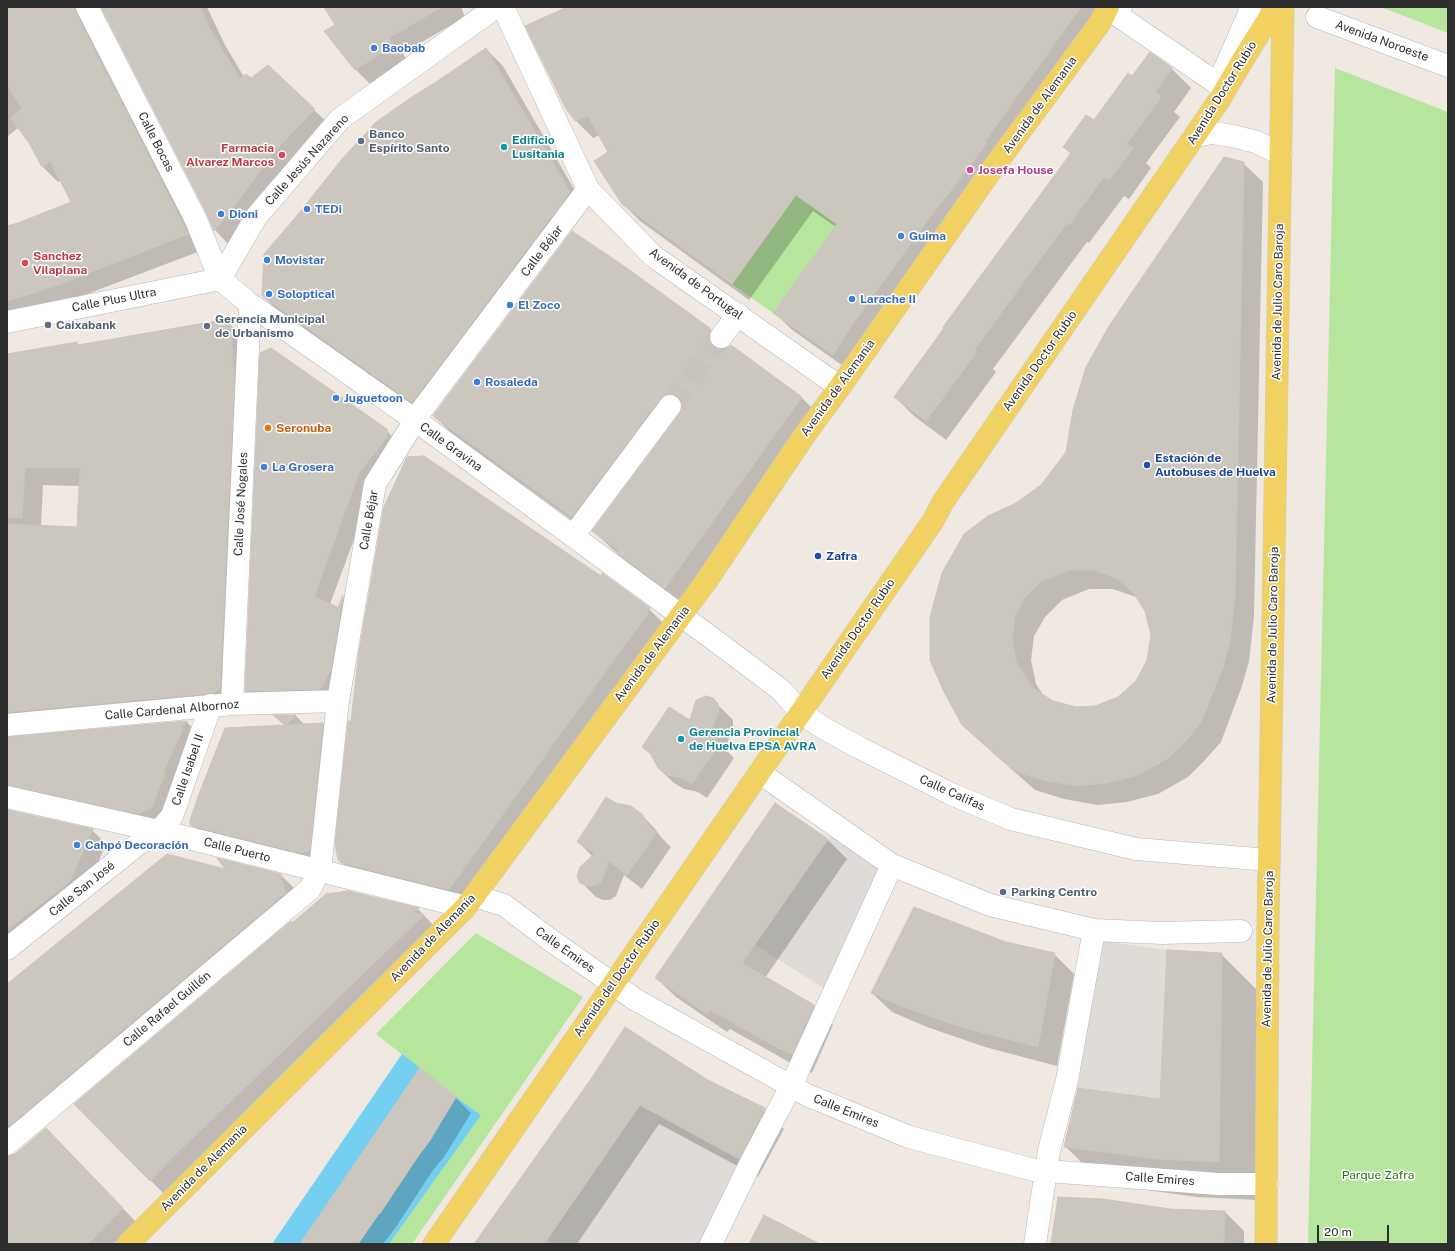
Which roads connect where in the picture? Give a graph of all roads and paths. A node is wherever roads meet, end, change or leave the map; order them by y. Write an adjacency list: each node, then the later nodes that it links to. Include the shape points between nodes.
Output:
1 (87, 7): 14 (street, Calle Bocas, via 196,220)
2 (496, 7): 14 (street, Calle Jesús Nazareno, via 340,119 256,217)
3 (503, 7): 13 (street, Avenida de Portugal)
4 (1108, 7): 19 (main road, Avenida de Alemania, via 1100,23 993,168)
5 (1121, 7): 6 (street, via 1117,15 1218,84)
6 (1250, 7)
7 (1276, 7): 11 (main road, Avenida Doctor Rubio)
8 (1283, 7): 12 (main road, Avenida de Julio Caro Baroja)
9 (1317, 17): 10 (street, Avenida Noroeste)
10 (1448, 66)
11 (1195, 136): 12 (street, via 1233,136 1256,142); 26 (main road, Avenida Doctor Rubio)
12 (1280, 154): 31 (main road, Avenida de Julio Caro Baroja)
13 (588, 189): 16 (street, Avenida de Portugal, via 653,256); 21 (street, Calle Béjar)
14 (220, 280): 15 (street, Calle Gravina); 17 (street, Calle Plus Ultra)
15 (250, 304): 21 (street, Calle Gravina); 25 (street, Calle José Nogales)
16 (738, 314): 18 (street); 19 (street, Avenida de Portugal)
17 (7, 322)
18 (721, 337)
19 (840, 387): 23 (main road, Avenida de Alemania)
20 (670, 406): 22 (street)
21 (415, 420): 22 (street, Calle Gravina); 24 (street, Calle Béjar, via 375,484)
22 (573, 536): 23 (street, Calle Gravina)
23 (681, 616): 26 (street, Calle Califas, via 781,690); 34 (main road, Avenida de Alemania)
24 (338, 701): 25 (street, Calle Cardenal Albornoz); 33 (street, Calle Béjar)
25 (221, 705): 27 (street, Calle Cardenal Albornoz); 30 (street, Calle Isabel II, via 172,816)
26 (801, 713): 28 (main road, Avenida del Doctor Rubio); 31 (street, Calle Califas, via 884,761 951,794 1011,819 1136,849)
27 (7, 725)
28 (760, 773): 32 (street); 38 (main road, Avenida del Doctor Rubio)
29 (7, 798): 30 (street, Calle Puerto)
30 (159, 831): 33 (street, Calle Puerto); 37 (street, Calle San José, via 137,844)
31 (1269, 860): 42 (main road, Avenida de Julio Caro Baroja)
32 (892, 865): 35 (street, via 990,905); 39 (street)
33 (320, 870): 34 (street, Calle Puerto); 40 (street, Calle Rafael Guillén, via 310,889)
34 (470, 901): 38 (street, Calle Emires, via 504,905); 43 (main road, Avenida de Alemania)
35 (1094, 930): 36 (street, via 1162,933); 41 (street, via 1067,1080)
36 (1241, 931)
37 (7, 949)
38 (613, 984): 39 (street, Calle Emires, via 636,1000); 44 (main road, Avenida del Doctor Rubio)
39 (791, 1086): 41 (street, Calle Emires, via 909,1137); 45 (street)
40 (7, 1144)
41 (1046, 1172): 42 (street, Calle Emires, via 1218,1184); 46 (street)
42 (1267, 1184): 47 (main road, Avenida de Julio Caro Baroja)
43 (128, 1244)
44 (434, 1244)
45 (711, 1244)
46 (1035, 1244)
47 (1266, 1244)

